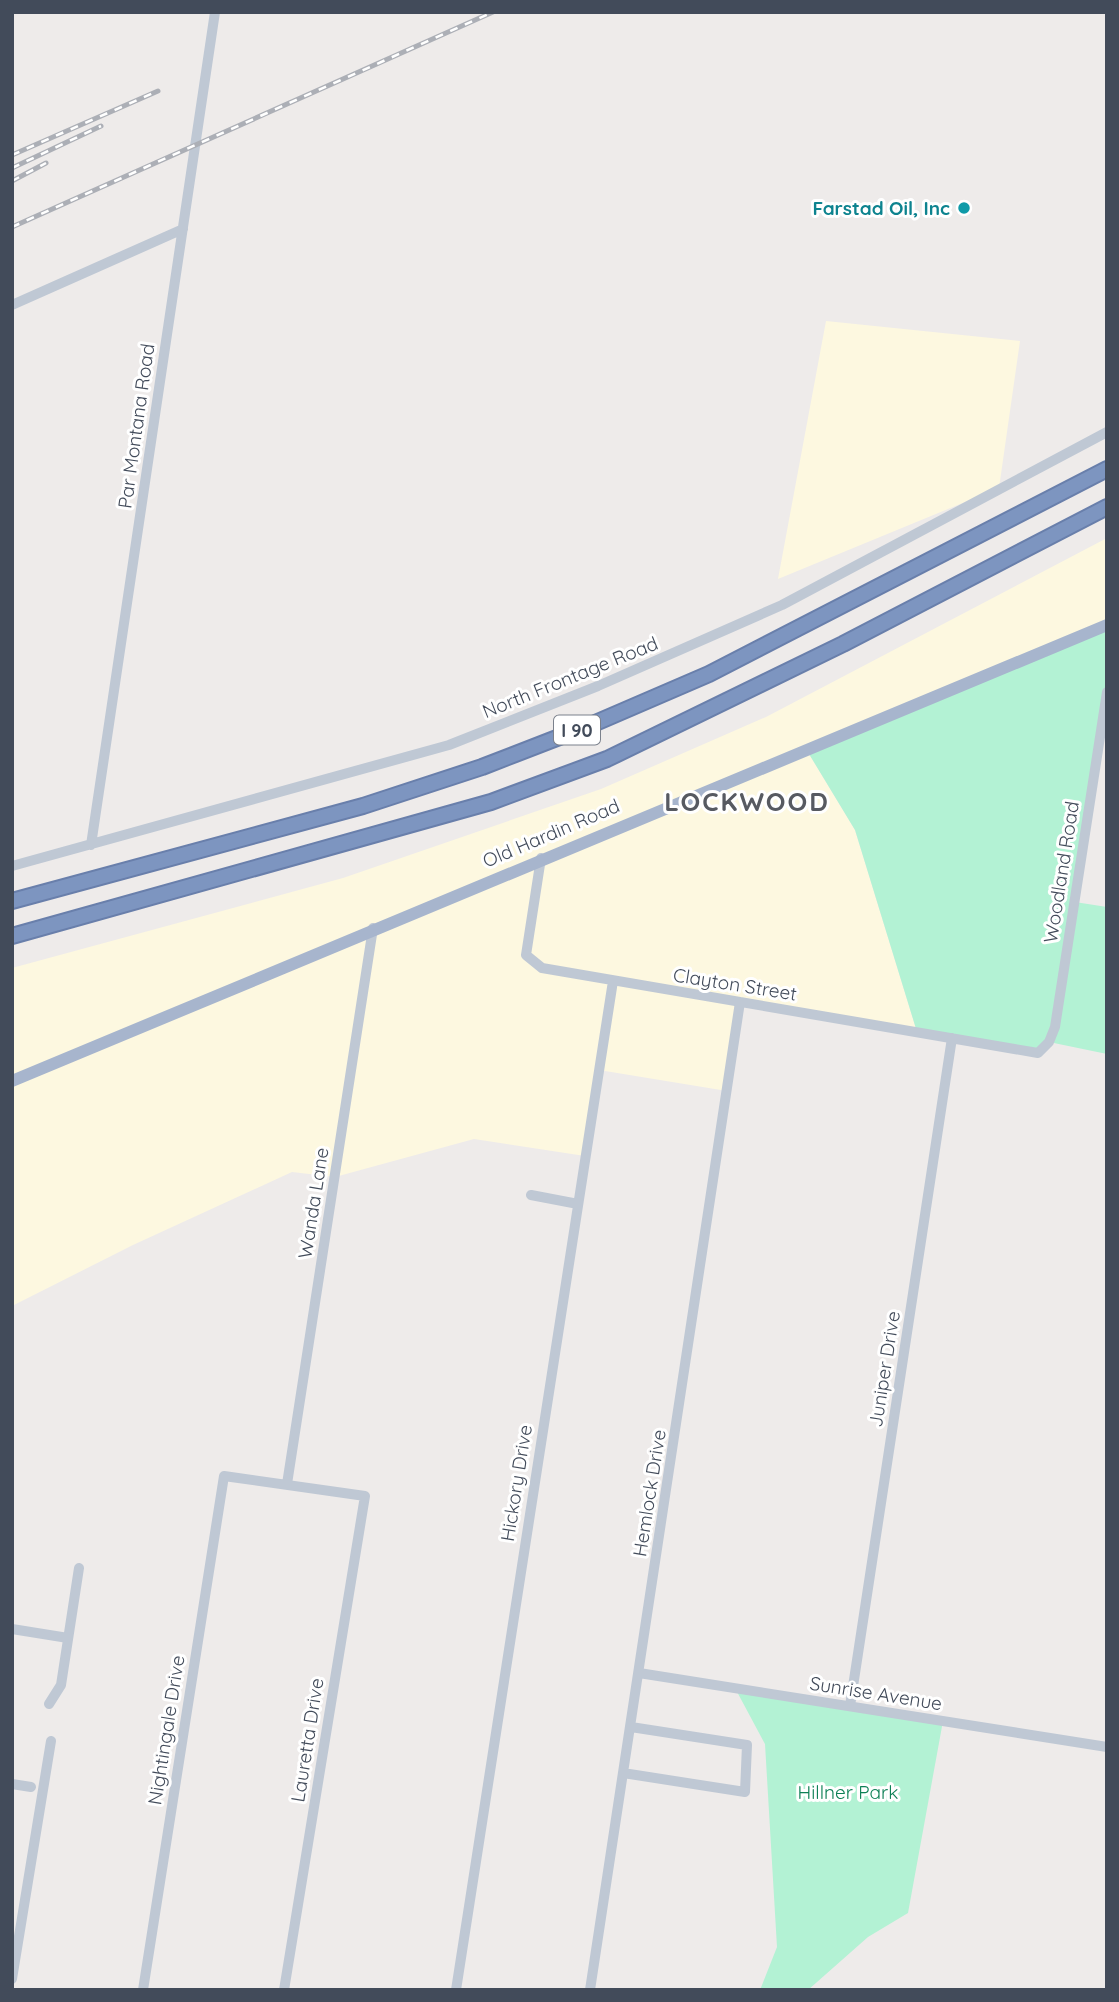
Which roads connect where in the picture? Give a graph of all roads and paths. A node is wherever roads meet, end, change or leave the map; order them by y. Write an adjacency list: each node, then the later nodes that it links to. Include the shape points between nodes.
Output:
1 (215, 12): 2 (street, Par Montana Road)
2 (183, 229): 3 (street); 9 (street, Par Montana Road)
3 (12, 305)
4 (1107, 432): 9 (street, North Frontage Road, via 782,605 598,686 449,745)
5 (1107, 469): 12 (highway, I 90, via 709,674 593,724 363,806)
6 (1107, 507): 14 (highway, I 90, via 843,644 607,759 465,809)
7 (1107, 625): 10 (main road, Old Hardin Road)
8 (1107, 692): 18 (street, Woodland Road, via 1055,1027)
9 (91, 845): 11 (street, North Frontage Road)
10 (541, 858): 13 (main road, Old Hardin Road); 15 (street, Clayton Street, via 526,955 541,968)
11 (12, 866)
12 (12, 901)
13 (373, 928): 19 (main road, Old Hardin Road); 22 (street, Wanda Lane)
14 (12, 936)
15 (613, 981): 16 (street, Clayton Street); 21 (street, Hickory Drive)
16 (740, 1002): 17 (street, Clayton Street); 26 (street, Hemlock Drive)
17 (952, 1038): 18 (street, Clayton Street); 28 (street, Juniper Drive)
18 (1038, 1053)
19 (12, 1081)
20 (531, 1195): 21 (street)
21 (578, 1204): 38 (street, Hickory Drive)
22 (287, 1484): 36 (street, Nightingale Drive, via 224,1476); 37 (street, Lauretta Drive, via 365,1496)
23 (79, 1568): 25 (street)
24 (12, 1629): 25 (street)
25 (68, 1638): 27 (street, via 61,1685)
26 (639, 1673): 28 (street, Sunrise Avenue); 29 (street, Hemlock Drive)
27 (49, 1704)
28 (850, 1706): 31 (street, Sunrise Avenue)
29 (631, 1727): 32 (street, Hemlock Drive); 32 (street, via 747,1745 745,1792)
30 (51, 1741): 35 (street)
31 (1107, 1747)
32 (623, 1773): 39 (street, Hemlock Drive)
33 (12, 1784): 34 (street)
34 (31, 1787)
35 (12, 1979)
36 (143, 1990)
37 (284, 1990)
38 (456, 1990)
39 (590, 1990)

